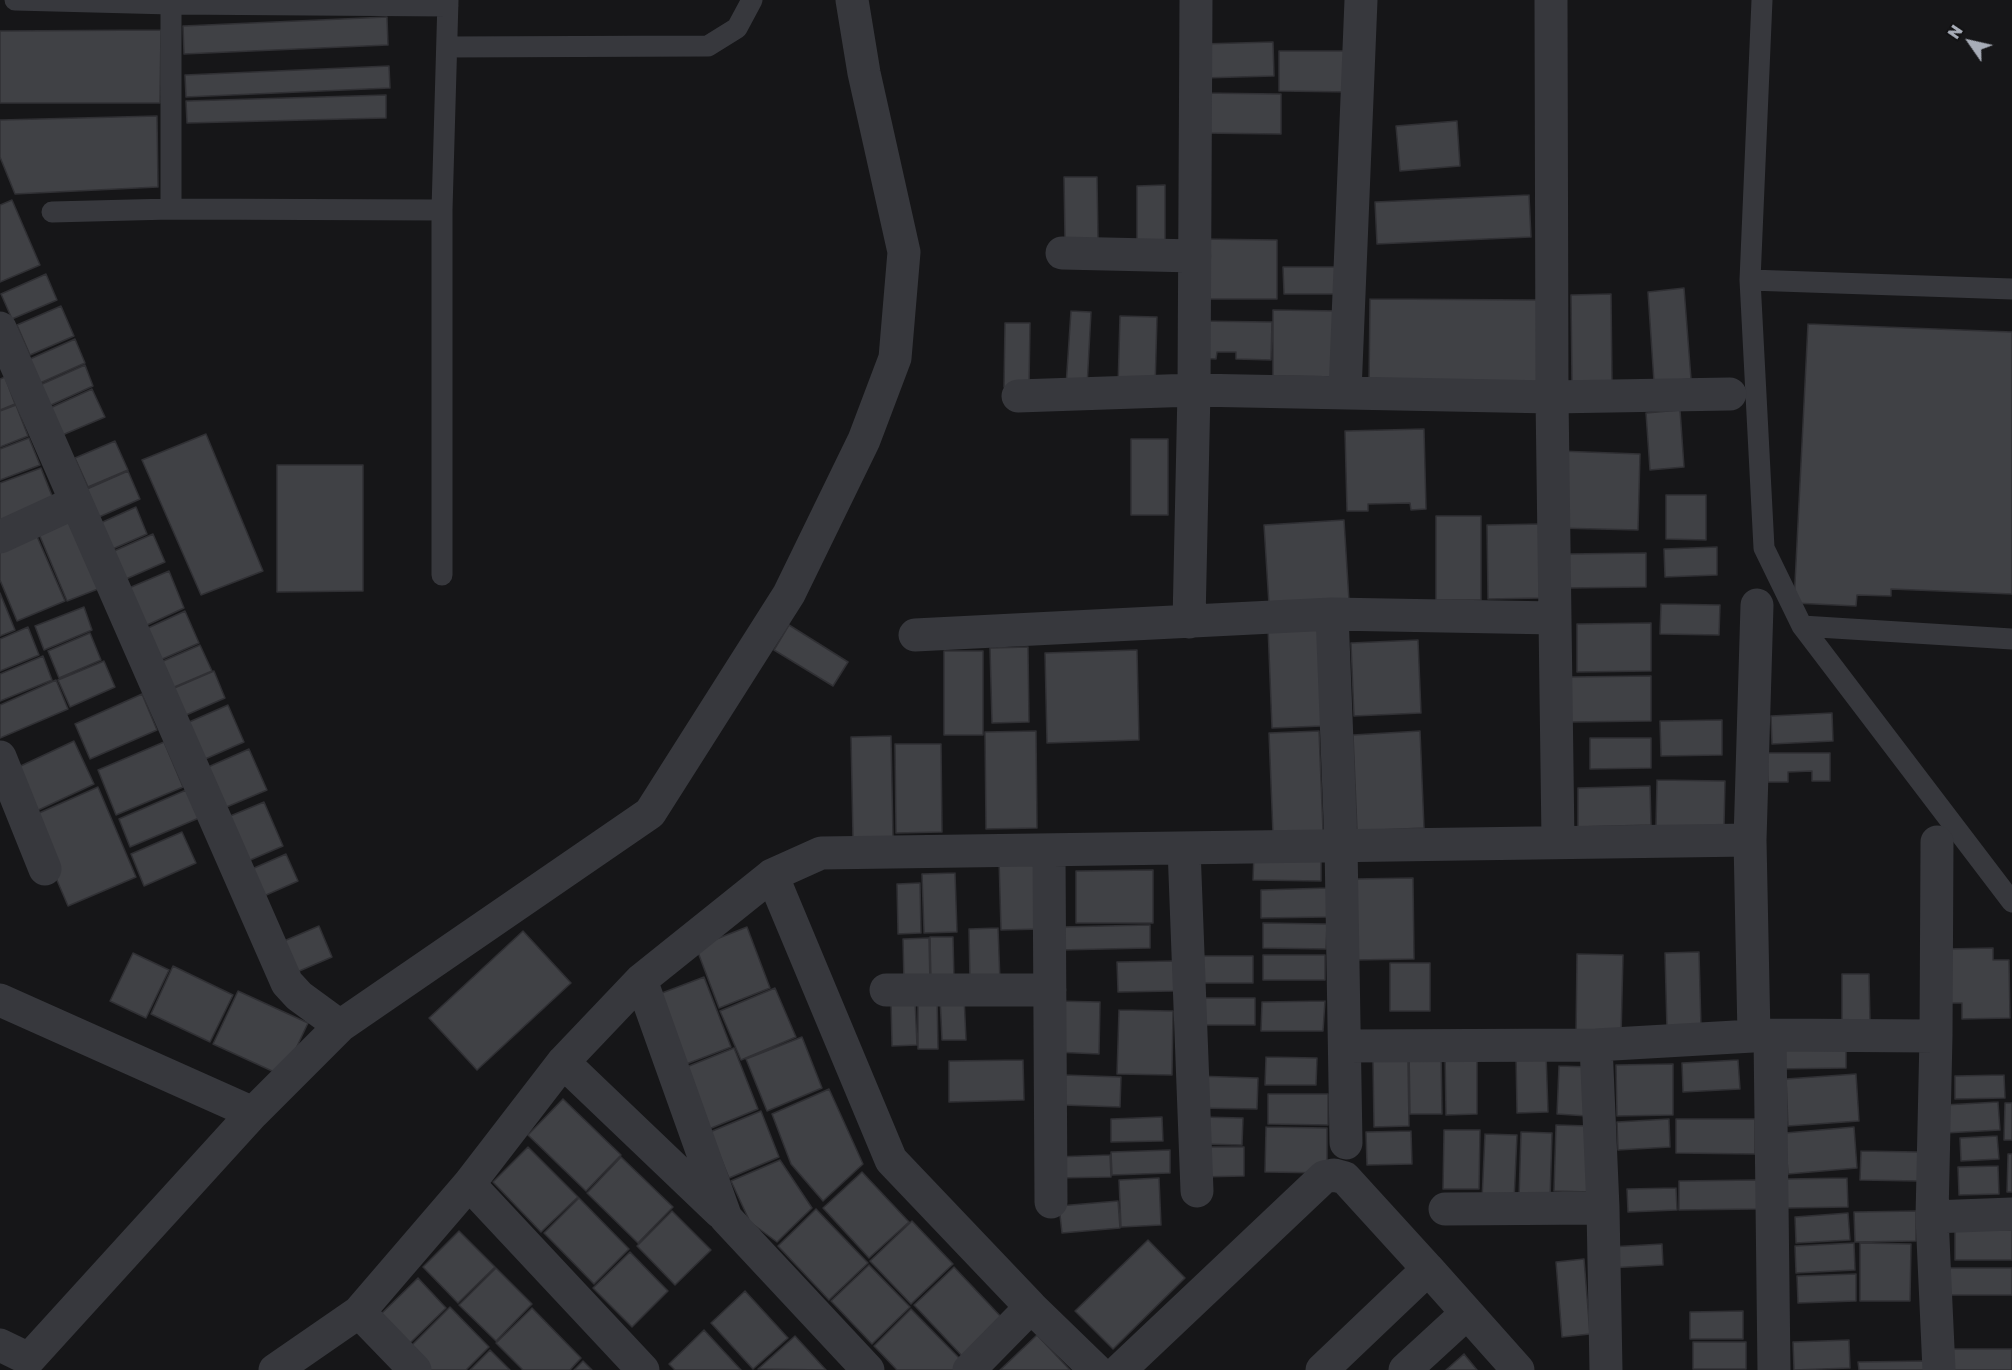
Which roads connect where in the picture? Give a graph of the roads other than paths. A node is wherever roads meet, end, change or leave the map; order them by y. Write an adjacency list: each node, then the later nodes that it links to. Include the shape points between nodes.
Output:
1 (15, 0): 9 (lane)
2 (752, 0): 10 (lane, via 737,28 708,46)
3 (852, 0): 48 (street, via 864,73 904,252 895,358 864,440 789,594 650,813)
4 (1196, 0): 15 (street)
5 (1361, 0): 20 (street)
6 (1551, 0): 23 (street)
7 (1762, 0): 16 (lane)
8 (448, 3): 9 (lane); 10 (lane)
9 (171, 4): 11 (lane)
10 (447, 47): 12 (lane)
11 (171, 209): 12 (lane); 13 (lane)
12 (442, 210): 26 (lane)
13 (52, 212)
14 (1062, 253): 15 (street)
15 (1195, 256): 19 (street)
16 (1750, 280): 17 (lane); 31 (lane, via 1764,548)
17 (2012, 289)
18 (0, 328): 24 (street)
19 (1194, 390): 20 (street); 22 (street); 30 (street)
20 (1345, 392): 23 (street)
21 (1730, 394): 23 (street)
22 (1018, 396)
23 (1552, 397): 29 (street)
24 (76, 502): 25 (street); 48 (street, via 287,983)
25 (0, 537)
26 (442, 575)
27 (1757, 605): 35 (street)
28 (1332, 614): 29 (street); 30 (street); 38 (street)
29 (1555, 618): 36 (street)
30 (1189, 622): 32 (street)
31 (1802, 626): 33 (lane); 43 (lane)
32 (915, 635)
33 (2012, 639)
34 (0, 757): 41 (street)
35 (1750, 840): 36 (street); 49 (street)
36 (1558, 842): 38 (street)
37 (1937, 842): 50 (street)
38 (1341, 845): 39 (street); 52 (street)
39 (1184, 848): 40 (street); 57 (street)
40 (1049, 850): 42 (street, via 822,853); 46 (street)
41 (45, 868)
42 (772, 875): 44 (street); 65 (street, via 891,1160)
43 (2012, 902)
44 (641, 980): 53 (street); 63 (street)
45 (886, 990): 46 (street)
46 (1050, 990): 58 (street)
47 (0, 1000): 54 (street)
48 (340, 1026): 54 (street)
49 (1762, 1036): 50 (street); 51 (street); 80 (street)
50 (1936, 1036): 62 (street)
51 (1596, 1045): 52 (street); 59 (street)
52 (1345, 1046): 55 (street)
53 (563, 1062): 56 (street); 63 (street)
54 (254, 1113): 68 (street)
55 (1346, 1143)
56 (469, 1184): 66 (street); 71 (street)
57 (1197, 1191)
58 (1051, 1202)
59 (1603, 1208): 60 (street); 79 (street)
60 (1445, 1209)
61 (2012, 1214): 62 (street)
62 (1932, 1216): 81 (street)
63 (726, 1218): 72 (street)
64 (1428, 1269): 67 (street); 75 (street, via 1345,1178 1324,1177); 76 (street)
65 (1031, 1306): 73 (street); 74 (street)
66 (358, 1312): 69 (street); 70 (street)
67 (1467, 1312): 77 (street); 78 (street)
68 (16, 1358)
69 (275, 1370)
70 (415, 1370)
71 (643, 1370)
72 (868, 1370)
73 (969, 1370)
74 (1096, 1370)
75 (1120, 1370)
76 (1322, 1370)
77 (1405, 1370)
78 (1518, 1370)
79 (1606, 1370)
80 (1774, 1370)
81 (1939, 1370)

